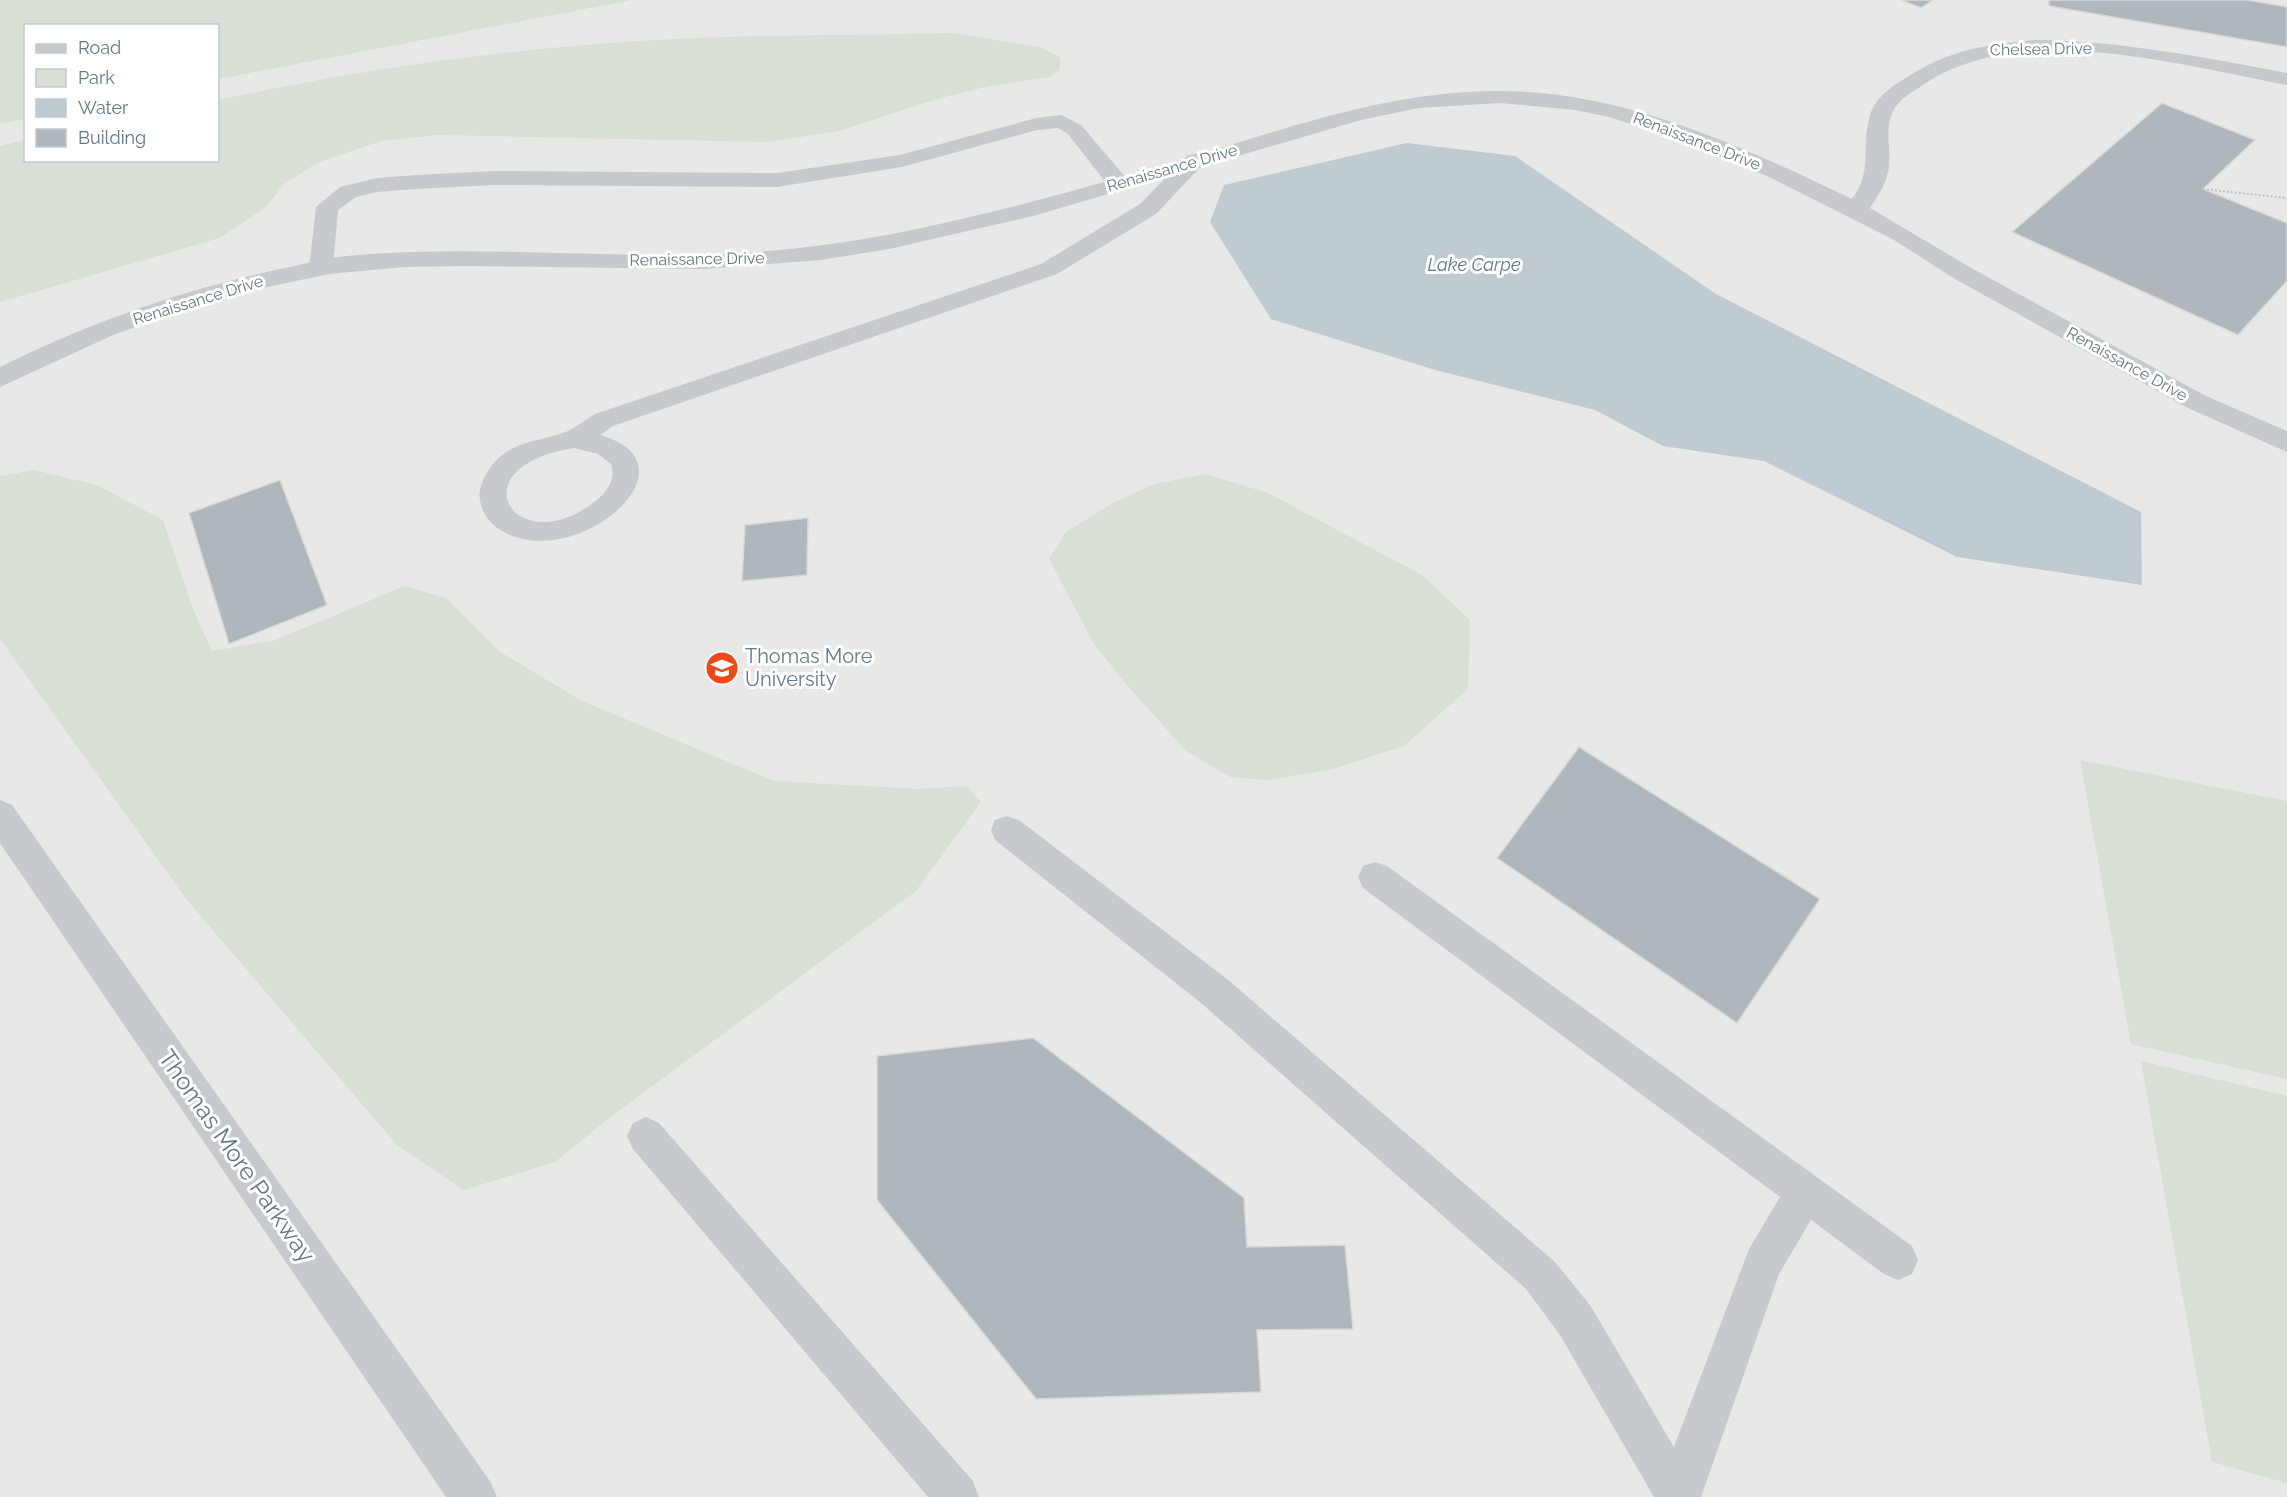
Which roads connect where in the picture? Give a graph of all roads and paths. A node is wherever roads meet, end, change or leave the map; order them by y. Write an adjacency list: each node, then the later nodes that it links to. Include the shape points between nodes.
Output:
1 (2287, 79): 7 (street, Chelsea Drive, via 2099,48 2026,46 1980,51 1946,60 1917,76 1887,103 1877,124 1878,167 1867,197)
2 (1196, 160): 3 (street, Renaissance Drive); 7 (street, Renaissance Drive, via 1357,114 1419,102 1500,97 1575,104 1649,121 1775,171); 10 (lane, via 1148,209 1049,269 604,420)
3 (1118, 183): 8 (street, Renaissance Drive, via 952,230 780,258 429,259); 8 (lane, via 1075,130 1062,121 1036,124 902,161 777,180 494,178 377,185 348,192 327,207)
4 (2203, 189): 6 (path)
5 (2287, 193): 6 (path)
6 (2285, 198)
7 (1856, 210): 11 (street, Renaissance Drive, via 2197,402)
8 (321, 268): 9 (street, Renaissance Drive, via 231,287 140,316)
9 (0, 378)
10 (574, 439): 10 (lane, via 531,449 501,473 493,499 506,521 538,531 559,529 578,524 613,502 624,487 627,471 622,458 611,447 594,440)
11 (2287, 442)
12 (0, 815): 19 (street, Thomas More Parkway)
13 (1008, 830): 18 (lane, via 1214,991 1540,1275 1575,1320)
14 (1376, 877): 16 (lane)
15 (646, 1136): 20 (lane)
16 (1806, 1192): 17 (lane); 18 (lane, via 1763,1263)
17 (1898, 1260)
18 (1679, 1495)
19 (474, 1497)
20 (957, 1497)

